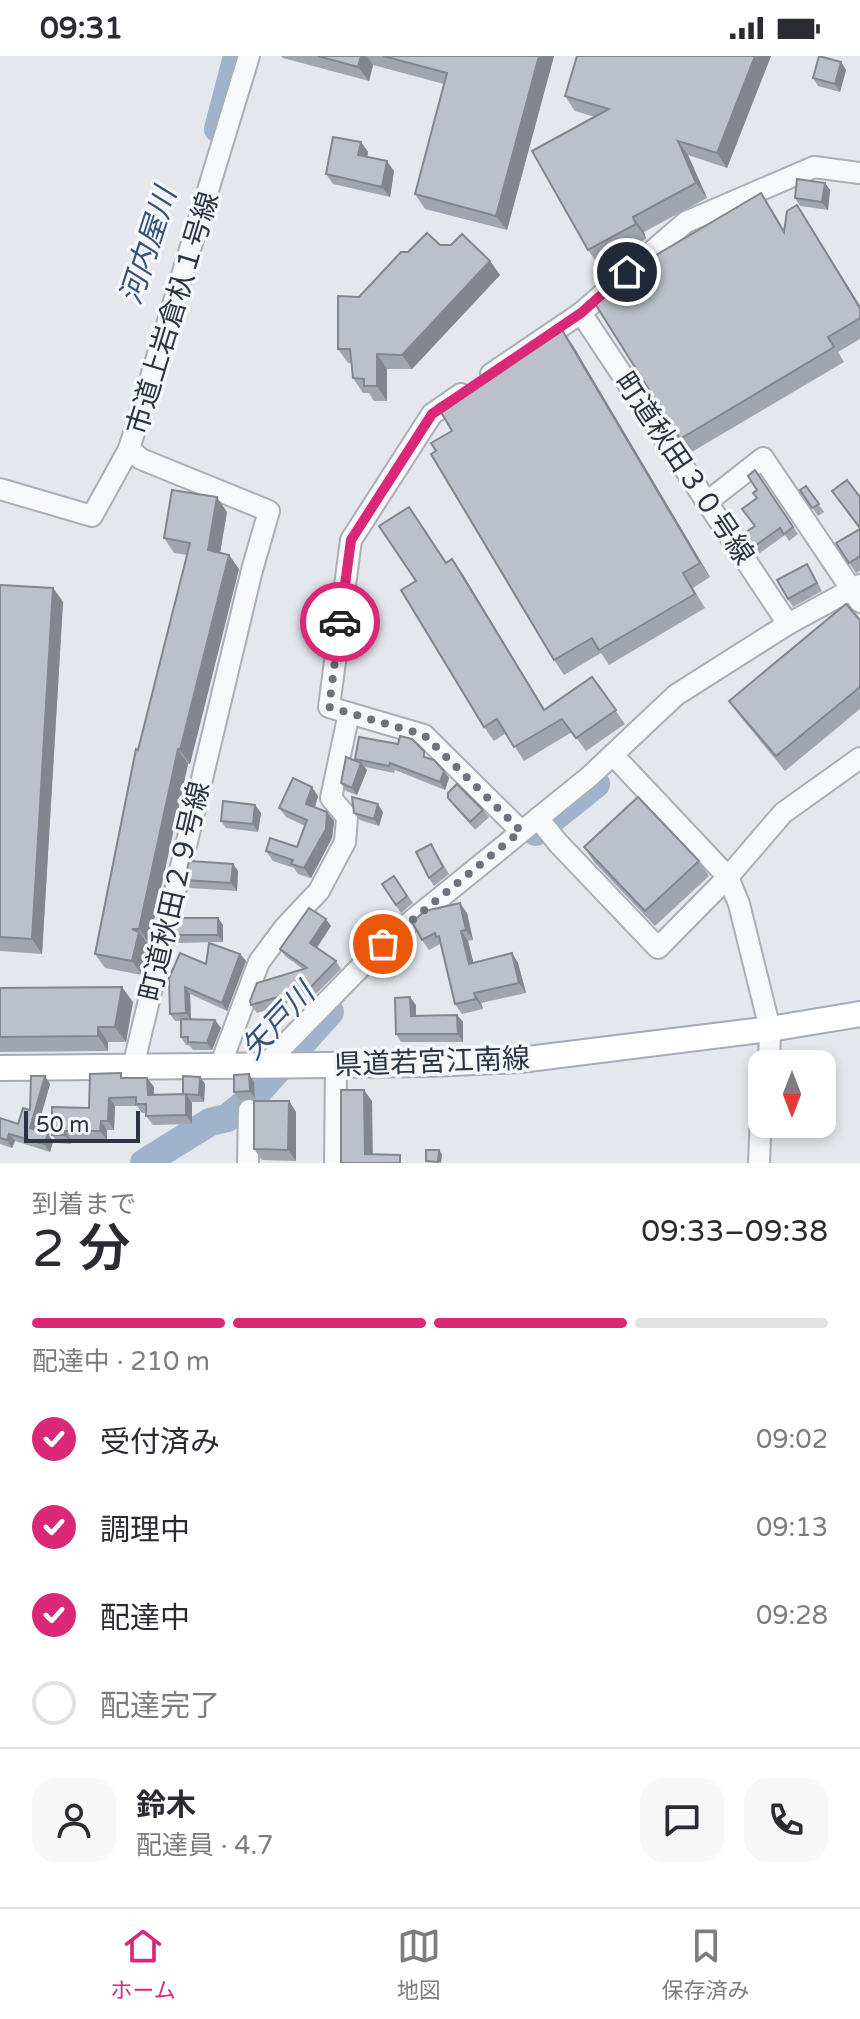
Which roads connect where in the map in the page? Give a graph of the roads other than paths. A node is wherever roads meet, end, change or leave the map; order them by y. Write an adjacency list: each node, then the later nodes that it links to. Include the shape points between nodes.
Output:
1 (249, 56): 4 (street, 市道上岩倉杁１号線)
2 (860, 173): 3 (street, via 814,167 686,222)
3 (581, 313): 6 (street, 町道秋田３０号線); 9 (street, via 432,414 351,540 329,707)
4 (126, 456): 5 (street, via 92,516); 10 (street, 市道上岩倉杁１号線, via 269,511)
5 (0, 489)
6 (707, 502): 7 (street, via 763,458); 8 (street, 町道秋田３０号線)
7 (857, 592): 8 (street)
8 (788, 624): 11 (street, via 676,695)
9 (349, 713): 14 (street, via 424,735); 21 (street, via 331,798 347,817 345,842 319,891 259,962)
10 (216, 716): 22 (street, 町道秋田２９号線)
11 (613, 755): 13 (street); 15 (street)
12 (860, 758): 15 (street, via 783,813)
13 (538, 818): 14 (street); 15 (street, via 658,948)
14 (521, 831): 19 (street, via 383,944)
15 (728, 877): 17 (street)
16 (860, 1014): 17 (main road, 県道若宮江南線)
17 (770, 1029): 18 (street); 20 (main road, 県道若宮江南線, via 520,1060)
18 (769, 1050)
19 (266, 1065): 20 (main road, 県道若宮江南線); 21 (main road, 県道若宮江南線)
20 (336, 1065): 27 (street)
21 (220, 1066): 22 (main road, 県道若宮江南線)
22 (133, 1067): 23 (main road, 県道若宮江南線)
23 (0, 1068)
24 (249, 1110): 26 (street)
25 (760, 1138): 28 (street)
26 (248, 1163)
27 (335, 1163)
28 (759, 1163)

